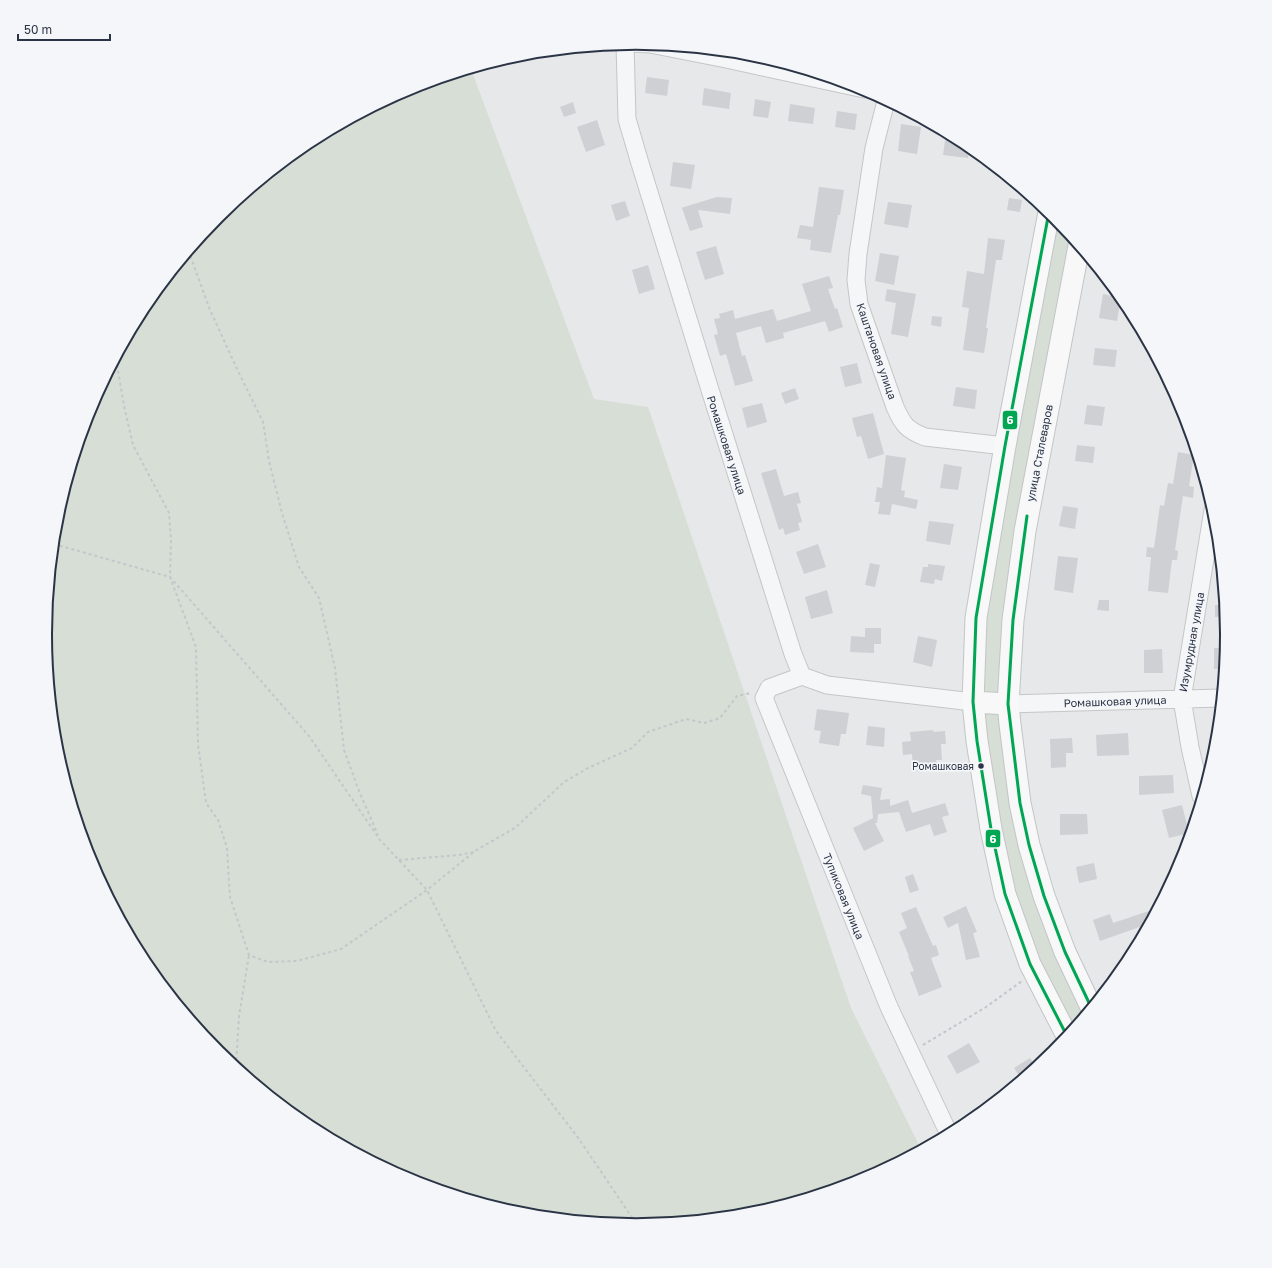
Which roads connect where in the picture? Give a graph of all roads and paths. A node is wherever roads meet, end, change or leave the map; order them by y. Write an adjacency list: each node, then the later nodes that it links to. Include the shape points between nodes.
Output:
1 (625, 50): 13 (street, Ромашковая улица, via 627,119 720,423)
2 (743, 60): 3 (street)
3 (795, 72)
4 (885, 106): 9 (street, Каштановая улица, via 874,148 856,280 859,304 895,407 903,423 913,432 926,437)
5 (1048, 220): 9 (main road)
6 (1078, 252): 18 (main road, улица Сталеваров, via 1024,531 1013,620)
7 (191, 257): 20 (path, via 210,310 262,422 282,513 300,567 319,598 335,668 344,750)
8 (117, 366): 12 (path, via 133,445 169,513)
9 (1005, 446): 17 (main road, via 976,618)
10 (1210, 527): 16 (street, Изумрудная улица)
11 (59, 545): 12 (path)
12 (170, 577): 20 (path, via 309,736); 24 (path, via 196,647 198,744 206,803 218,820 227,848 230,896)
13 (802, 676): 14 (street); 17 (street, via 827,685)
14 (769, 688): 21 (path, via 737,696 720,718 704,723 686,719 648,732 632,748 564,782 515,828); 28 (street, Тупиковая улица, via 764,698)
15 (1216, 698): 16 (street, Ромашковая улица)
16 (1182, 699): 18 (street, Ромашковая улица); 19 (street, Изумрудная улица)
17 (973, 702): 18 (main road); 25 (main road, via 991,829 1002,880)
18 (1008, 704): 26 (main road, улица Сталеваров, via 1020,803 1029,845 1044,896 1065,952)
19 (1199, 788)
20 (380, 840): 22 (path)
21 (475, 852): 22 (path); 23 (path)
22 (398, 860): 23 (path)
23 (427, 890): 24 (path, via 341,949 297,961 268,962); 31 (path, via 496,1031 579,1139)
24 (249, 955): 29 (path, via 239,1016)
25 (1034, 973): 27 (main road); 28 (path, via 986,1007)
26 (1089, 1002)
27 (1064, 1031)
28 (910, 1053): 30 (street, Тупиковая улица)
29 (236, 1059)
30 (946, 1129)
31 (632, 1218)

